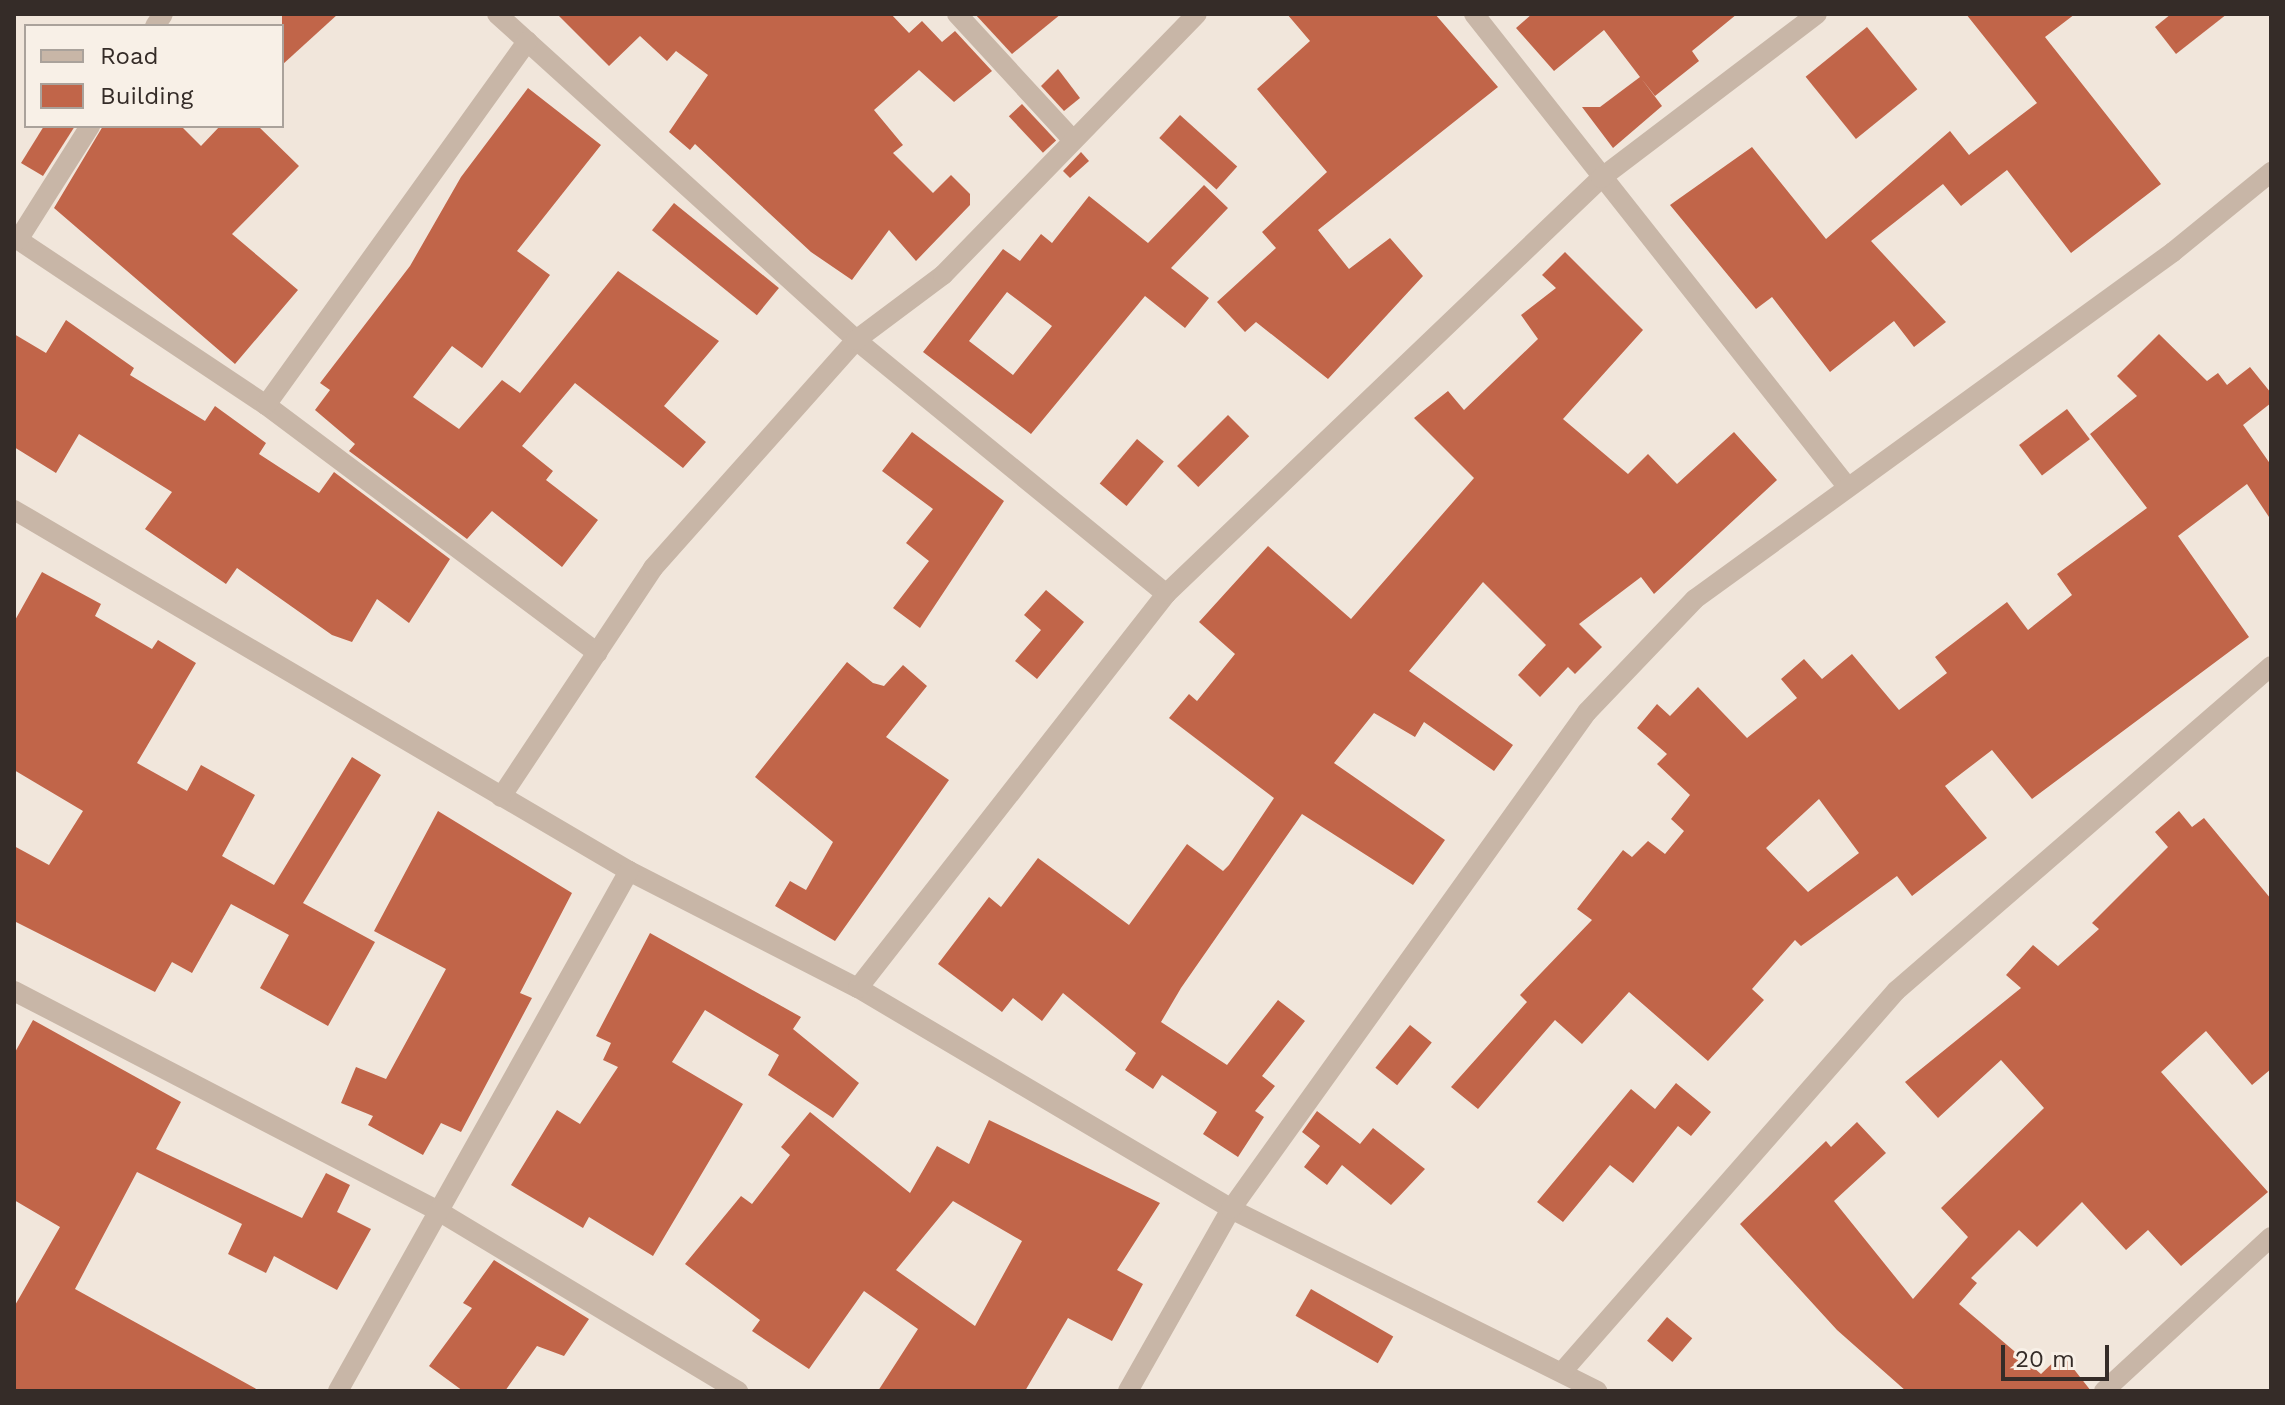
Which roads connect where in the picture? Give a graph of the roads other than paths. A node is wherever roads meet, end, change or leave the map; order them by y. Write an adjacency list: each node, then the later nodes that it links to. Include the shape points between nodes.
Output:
1 (497, 14): 6 (street)
2 (957, 14): 8 (street)
3 (1197, 14): 8 (street)
4 (1474, 14): 10 (street)
5 (1817, 14): 10 (street)
6 (528, 41): 12 (street); 13 (street)
7 (89, 128): 11 (street)
8 (1073, 140): 12 (street, via 943,275)
9 (2271, 172): 14 (street, via 2173,252)
10 (1601, 178): 14 (street); 16 (street)
11 (16, 238): 13 (street)
12 (856, 340): 16 (street); 17 (street, via 653,568)
13 (266, 405): 17 (street)
14 (1846, 485): 23 (street, via 1695,599 1587,712)
15 (14, 510): 19 (street)
16 (1166, 594): 21 (street)
17 (597, 653): 19 (street)
18 (2271, 666): 26 (street, via 1896,991)
19 (501, 797): 20 (street)
20 (629, 871): 21 (street); 24 (street)
21 (858, 988): 23 (street)
22 (14, 991): 24 (street)
23 (1231, 1209): 26 (street); 29 (street)
24 (440, 1212): 27 (street); 28 (street)
25 (2271, 1237): 31 (street)
26 (1562, 1372): 30 (street)
27 (338, 1391)
28 (738, 1391)
29 (1128, 1391)
30 (1597, 1391)
31 (2104, 1391)

